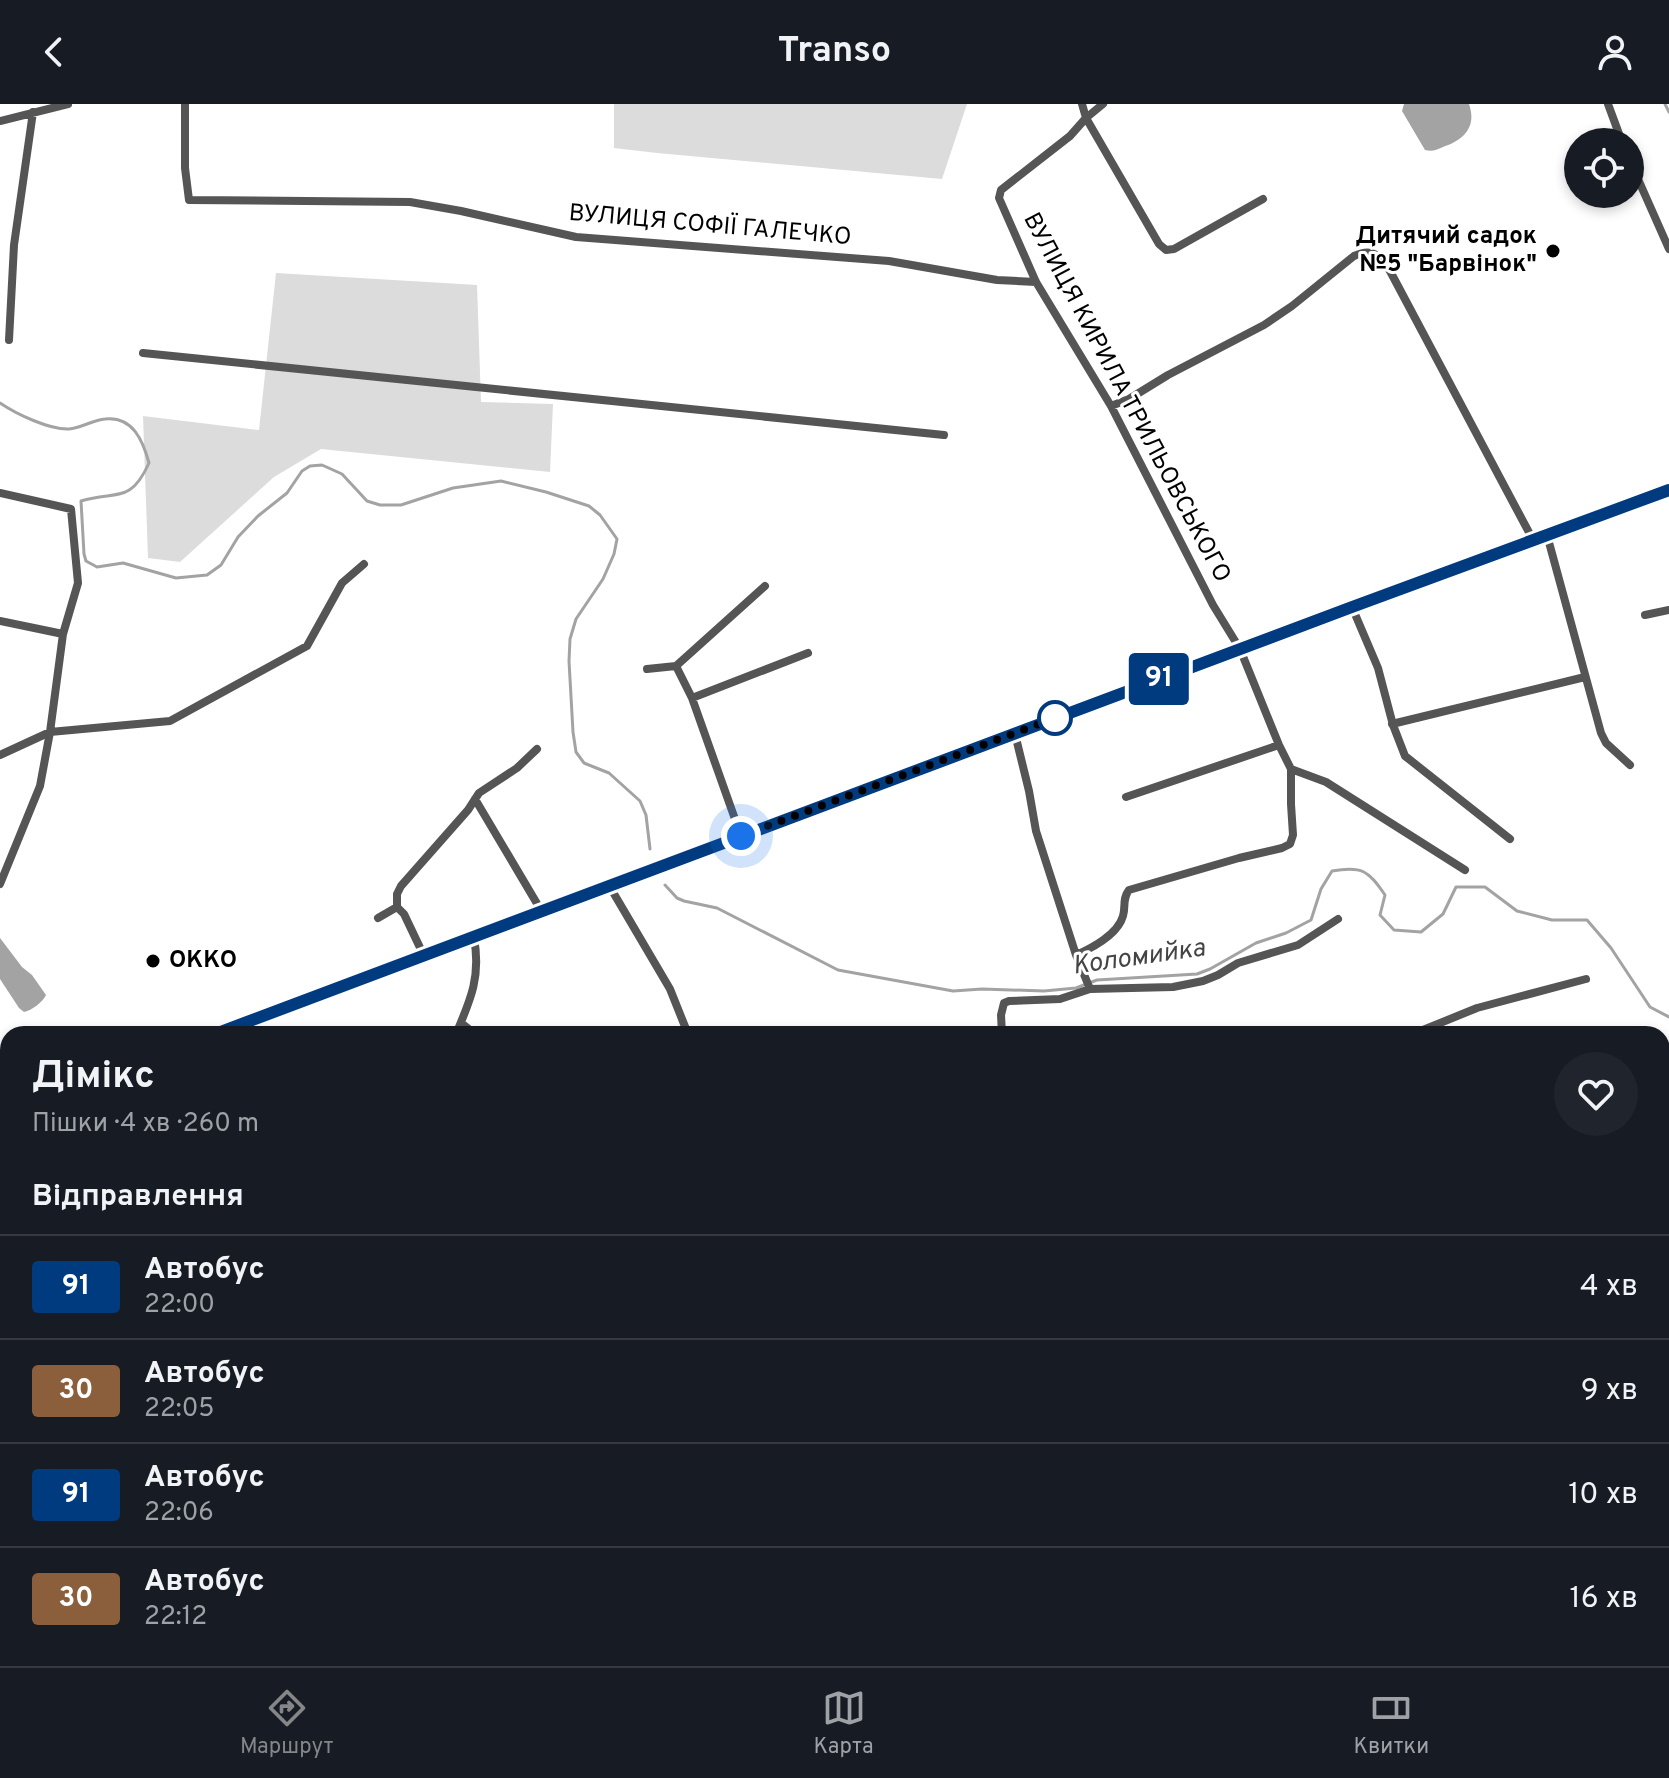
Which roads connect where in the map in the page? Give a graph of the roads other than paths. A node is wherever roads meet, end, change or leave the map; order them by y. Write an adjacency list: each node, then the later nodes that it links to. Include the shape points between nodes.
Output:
1 (68, 104): 6 (street)
2 (185, 104): 13 (street, ВУЛИЦЯ СОФІЇ ГАЛЕЧКО, via 189,200 410,202 576,237 889,261)
3 (1082, 104): 7 (street)
4 (1103, 104): 7 (street)
5 (1608, 104): 9 (street)
6 (33, 112): 8 (street); 14 (street, via 14,245)
7 (1086, 118): 11 (street, via 1166,250); 13 (street, ВУЛИЦЯ КИРИЛА ТРИЛЬОВСЬКОГО, via 998,194)
8 (0, 121)
9 (1617, 128)
10 (1644, 193): 12 (street)
11 (1263, 199)
12 (1669, 249)
13 (1036, 282): 16 (street, ВУЛИЦЯ КИРИЛА ТРИЛЬОВСЬКОГО)
14 (9, 340)
15 (143, 353): 17 (street)
16 (1111, 406): 21 (street, via 1264,325 1358,254 1375,253 1390,271); 29 (street, ВУЛИЦЯ КИРИЛА ТРИЛЬОВСЬКОГО)
17 (944, 435)
18 (1669, 490): 20 (main road)
19 (0, 493): 28 (street, via 71,509 78,583)
20 (1547, 535): 21 (main road); 33 (street)
21 (1533, 540): 24 (main road)
22 (364, 564): 36 (street, via 342,583 307,646 170,721)
23 (765, 586): 31 (street)
24 (1352, 607): 29 (main road); 35 (street, via 1378,668)
25 (1669, 610): 26 (street)
26 (1645, 615)
27 (0, 621): 28 (street)
28 (63, 634): 36 (street)
29 (1240, 649): 37 (main road); 38 (street, ВУЛИЦЯ КИРИЛА ТРИЛЬОВСЬКОГО)
30 (808, 653): 34 (street)
31 (676, 666): 32 (street); 34 (street)
32 (647, 669)
33 (1585, 677): 35 (street); 41 (street, via 1606,743)
34 (692, 698): 45 (street)
35 (1392, 724): 46 (street, via 1408,760)
36 (50, 732): 40 (street); 48 (street, via 40,786)
37 (1015, 734): 45 (main road); 55 (street, via 1036,831)
38 (1279, 745): 42 (street, ВУЛИЦЯ КИРИЛА ТРИЛЬОВСЬКОГО); 43 (street)
39 (537, 749): 44 (street)
40 (0, 755)
41 (1630, 765)
42 (1291, 769): 47 (street, via 1326,782); 55 (street, via 1293,839 1288,845 1129,890 1118,926)
43 (1126, 797)
44 (475, 799): 50 (street, via 401,886); 51 (street)
45 (741, 836): 49 (main road)
46 (1510, 839)
47 (1465, 870)
48 (0, 884)
49 (610, 887): 51 (main road); 63 (street, via 670,989)
50 (397, 907): 52 (street); 56 (street)
51 (542, 912): 54 (main road)
52 (378, 918)
53 (1338, 919): 58 (street, via 1298,945 1238,963 1203,981 1173,987)
54 (474, 938): 56 (main road); 59 (street, via 476,978)
55 (1076, 955): 58 (street)
56 (424, 956): 60 (main road)
57 (1586, 979): 65 (street, via 1477,1008)
58 (1089, 985): 64 (street, via 1060,999 1004,1003)
59 (461, 1023): 61 (street); 62 (street)
60 (236, 1026)
61 (460, 1026)
62 (465, 1026)
63 (685, 1026)
64 (1002, 1026)
65 (1433, 1026)

